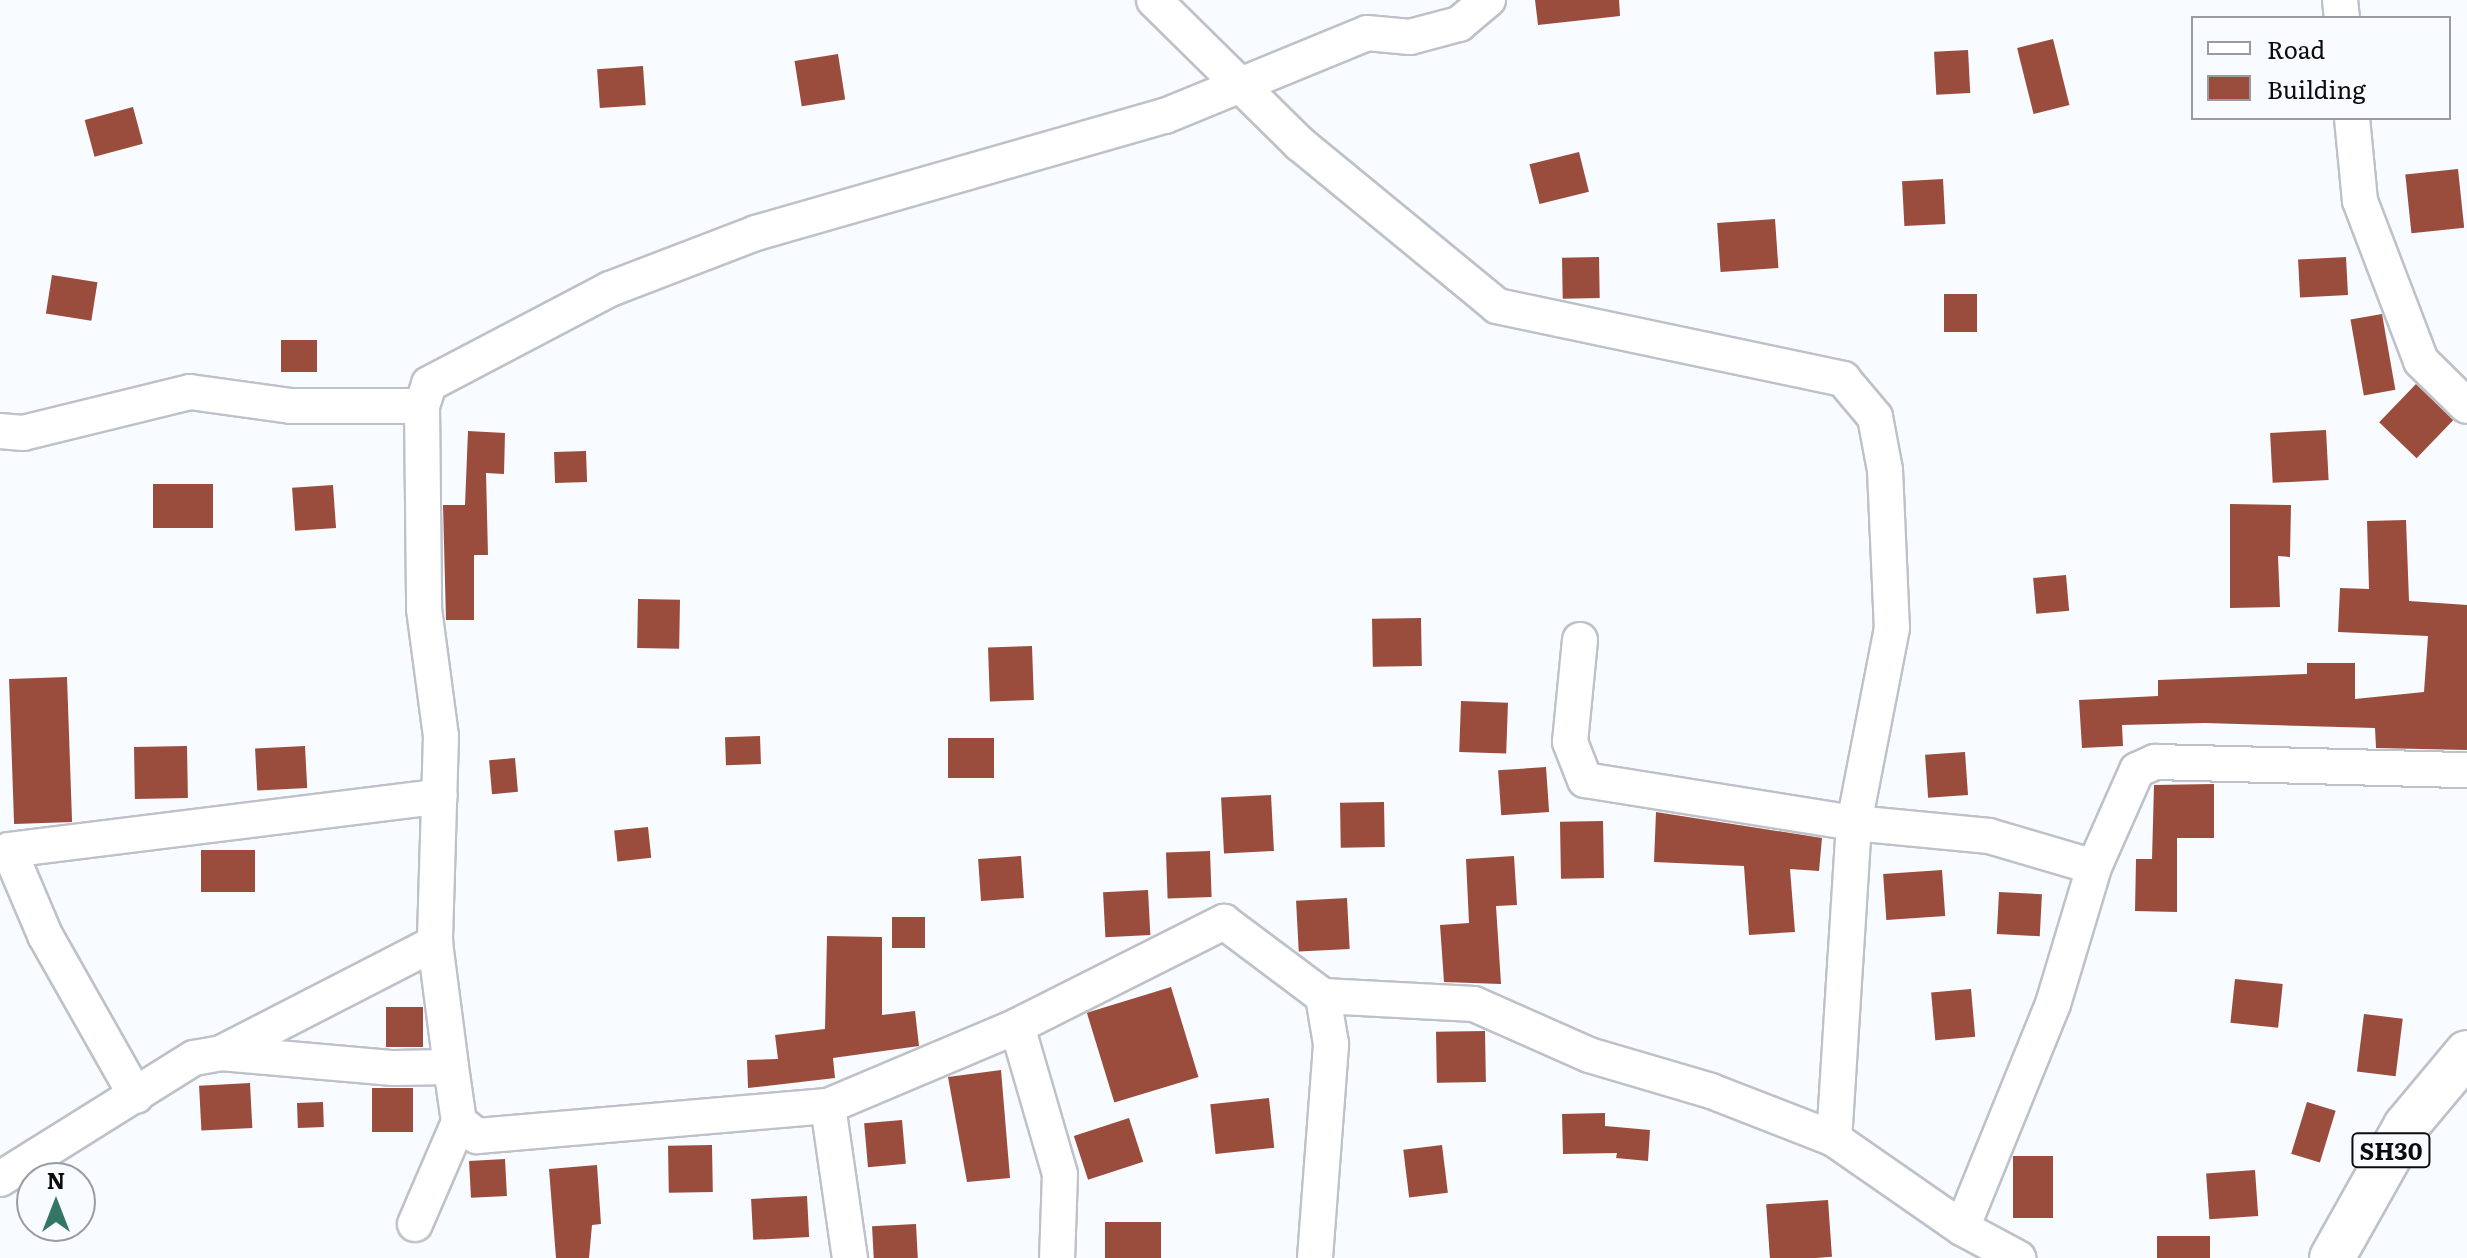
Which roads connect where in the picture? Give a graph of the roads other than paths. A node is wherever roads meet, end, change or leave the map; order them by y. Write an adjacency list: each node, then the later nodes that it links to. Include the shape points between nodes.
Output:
1 (1154, 0): 3 (street)
2 (1488, 0): 3 (street, via 1459,24 1410,37 1367,33)
3 (1242, 84): 5 (street, via 1150,121 756,233 610,289 429,384); 11 (street, via 1300,144 1497,306 1748,354 1843,379 1851,388 1875,417 1885,470 1892,628)
4 (2352, 120): 6 (street, via 2360,201 2421,361)
5 (422, 406): 7 (street, via 291,406 190,392 23,433); 10 (street, via 424,609 441,736)
6 (2467, 406)
7 (0, 431)
8 (1580, 640): 11 (street, via 1570,742 1585,780)
9 (2467, 770): 12 (street, via 2155,762 2137,770)
10 (440, 796): 13 (street); 19 (street, via 9,850 45,935)
11 (1854, 823): 12 (street, via 1989,836); 22 (street)
12 (2094, 867): 25 (street, via 2053,1004)
13 (435, 943): 16 (street); 18 (street, via 447,995)
14 (1323, 996): 15 (street, via 1224,922); 22 (street, via 1474,1004 1589,1055 1711,1091); 28 (street, via 1331,1044)
15 (1017, 1026): 20 (street); 27 (street, via 1060,1174)
16 (221, 1053): 18 (street, via 393,1068); 19 (street, via 194,1058)
17 (2467, 1053): 30 (main road, SH30, via 2406,1126)
18 (451, 1067): 21 (street)
19 (136, 1096): 23 (street)
20 (828, 1106): 21 (street, via 477,1136); 26 (street)
21 (459, 1122): 24 (street)
22 (1834, 1139): 25 (street)
23 (0, 1179)
24 (415, 1224)
25 (1962, 1228): 29 (street)
26 (850, 1258)
27 (1057, 1258)
28 (1315, 1258)
29 (2018, 1258)
30 (2332, 1258)

